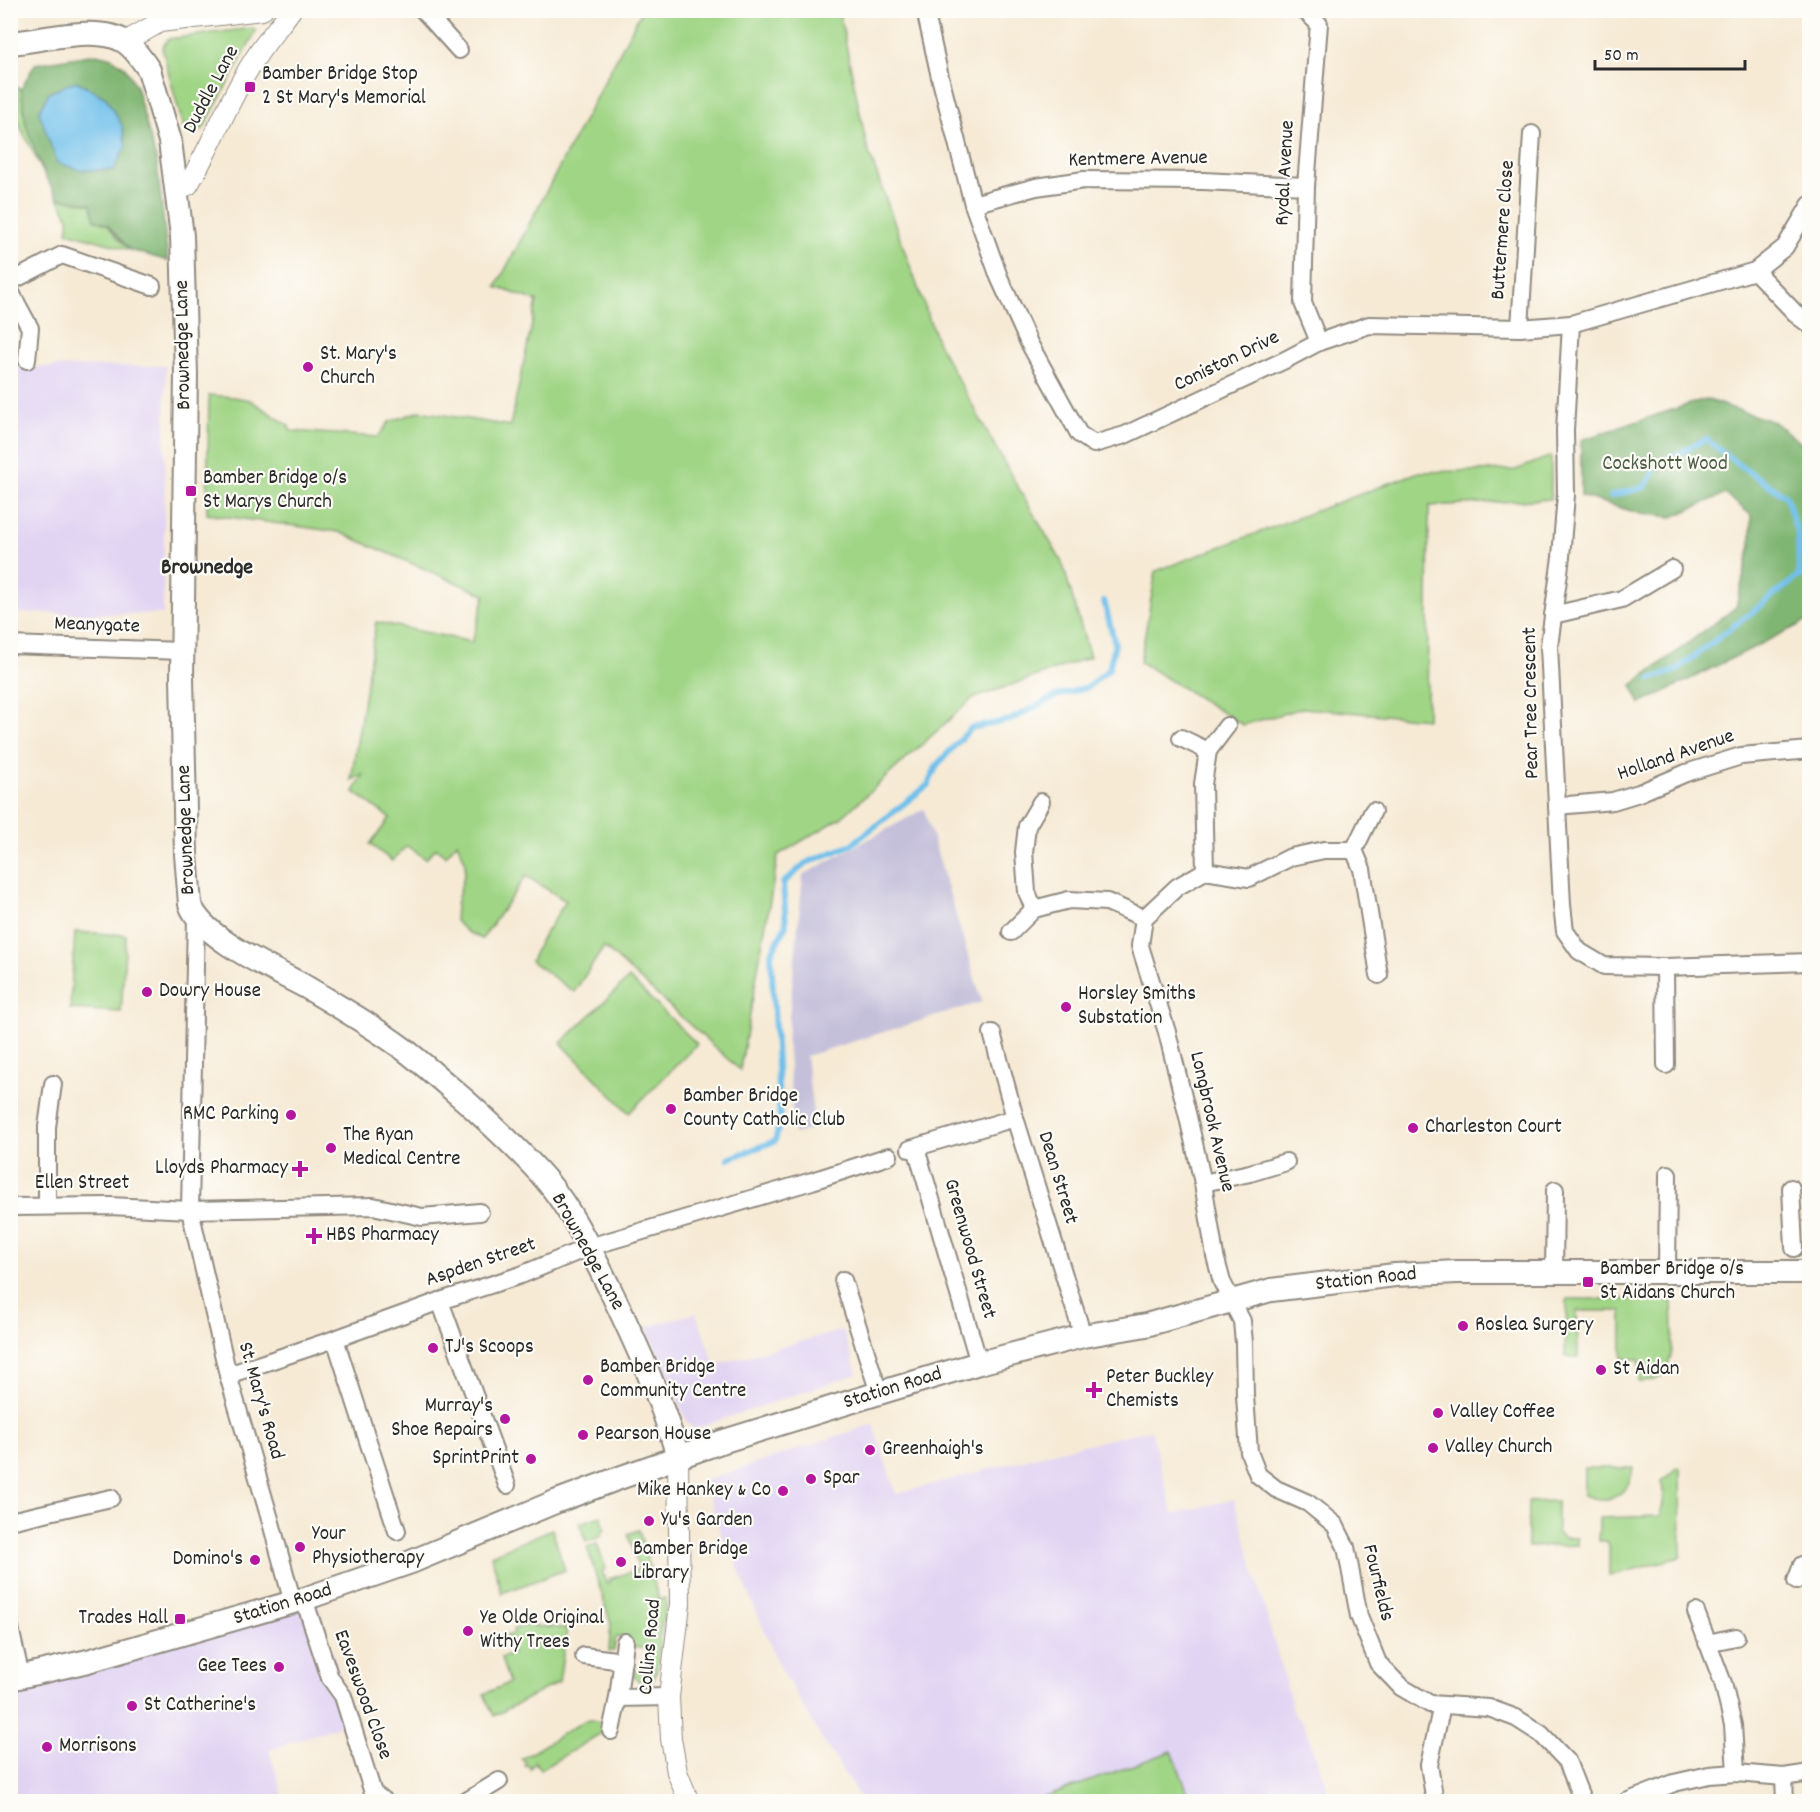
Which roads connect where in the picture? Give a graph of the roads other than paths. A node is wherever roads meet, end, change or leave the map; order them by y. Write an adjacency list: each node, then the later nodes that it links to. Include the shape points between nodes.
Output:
1 (262, 10): 6 (street, Duddle Lane, via 160,22)
2 (291, 10): 11 (street, Duddle Lane, via 259,52 188,185)
3 (423, 10): 8 (street)
4 (925, 10): 12 (street, Coniston Drive)
5 (1304, 10): 10 (street, Rydal Avenue, via 1319,24)
6 (125, 42): 7 (main road, via 108,35 84,34); 11 (main road, Brownedge Lane, via 153,81 170,141)
7 (10, 43)
8 (459, 50)
9 (1532, 134): 20 (street, Buttermere Close)
10 (1306, 186): 12 (street, Kentmere Avenue, via 1084,180 1036,187); 21 (street, Rydal Avenue, via 1303,303)
11 (177, 189): 26 (main road, Brownedge Lane, via 186,374)
12 (973, 204): 21 (street, Coniston Drive, via 999,277 1029,343 1079,434 1094,444 1125,435)
13 (1809, 205): 14 (street, Coniston Drive, via 1785,247)
14 (1755, 271): 18 (street, Coniston Drive); 19 (street)
15 (10, 282): 16 (street, via 62,255)
16 (152, 286)
17 (10, 291): 22 (street, via 30,328)
18 (1571, 324): 20 (street, Coniston Drive); 24 (street, Pear Tree Crescent, via 1566,495)
19 (1809, 325)
20 (1520, 328): 21 (street, Coniston Drive, via 1369,325)
21 (1319, 342)
22 (27, 360)
23 (1671, 569): 24 (street, via 1622,599)
24 (1553, 615): 32 (street, Pear Tree Crescent, via 1549,646)
25 (10, 645): 26 (street, Meanygate)
26 (182, 651): 37 (main road, Brownedge Lane, via 186,864 190,904)
27 (1227, 726): 30 (street)
28 (1181, 738): 30 (street)
29 (1809, 750): 32 (street, Holland Avenue, via 1741,756 1613,801)
30 (1208, 751): 35 (street, via 1203,784)
31 (1041, 802): 36 (street, via 1027,826 1024,852)
32 (1557, 806): 41 (street, Pear Tree Crescent, via 1565,931 1579,951 1604,966)
33 (1373, 811): 34 (street)
34 (1354, 850): 35 (street, via 1323,850 1291,857 1249,878); 42 (street, via 1362,869)
35 (1205, 871): 38 (street, via 1177,887)
36 (1034, 909): 38 (street, via 1069,900 1107,902); 39 (street)
37 (196, 916): 55 (street, St. Mary's Road); 57 (main road, Brownedge Lane, via 234,948 373,1027 441,1079 546,1180)
38 (1144, 918): 50 (street, Longbrook Avenue, via 1140,946 1167,1032)
39 (1011, 932)
40 (1809, 962): 41 (street, Pear Tree Crescent)
41 (1665, 967): 44 (street)
42 (1379, 975)
43 (992, 1033): 46 (street, Dean Street)
44 (1666, 1065)
45 (53, 1084): 53 (street, via 47,1127)
46 (1015, 1118): 65 (street, Dean Street); 67 (street, Greenwood Street, via 913,1149)
47 (889, 1156): 57 (street, Aspden Street)
48 (1286, 1162): 50 (street)
49 (1668, 1174): 59 (street)
50 (1203, 1183): 63 (street, Longbrook Avenue, via 1215,1256)
51 (1791, 1188): 58 (street)
52 (1555, 1190): 61 (street)
53 (47, 1206): 54 (street, Ellen Street); 55 (street, Ellen Street)
54 (10, 1207)
55 (190, 1210): 56 (street, via 373,1206 422,1217); 68 (street, St. Mary's Road)
56 (480, 1212)
57 (589, 1247): 64 (street, Aspden Street, via 521,1275); 70 (main road, Brownedge Lane, via 662,1404)
58 (1794, 1248)
59 (1667, 1272): 60 (main road, Station Road); 61 (main road, Station Road)
60 (1809, 1272)
61 (1554, 1273): 63 (main road, Station Road, via 1395,1275 1271,1290)
62 (843, 1280): 69 (street)
63 (1232, 1300): 65 (main road, Station Road, via 1146,1325); 88 (street, Fourfields, via 1242,1321 1250,1452 1258,1475 1276,1489 1308,1503 1335,1525 1346,1547 1359,1616 1378,1663 1401,1687 1430,1704)
64 (440, 1301): 66 (street, Aspden Street); 71 (street)
65 (1083, 1336): 67 (main road, Station Road)
66 (335, 1339): 68 (street, Aspden Street); 74 (street)
67 (979, 1363): 69 (main road, Station Road)
68 (228, 1375): 77 (street, St. Mary's Road)
69 (879, 1393): 70 (main road, Station Road)
70 (678, 1457): 77 (main road, Station Road, via 555,1502 411,1562); 86 (street, Collins Road, via 680,1604)
71 (507, 1485)
72 (111, 1498): 73 (street)
73 (10, 1521)
74 (397, 1531)
75 (1809, 1562): 76 (street, via 1802,1565)
76 (1796, 1581)
77 (298, 1601): 85 (main road, Station Road); 95 (street, Eaveswood Close, via 330,1678 343,1696 373,1793)
78 (1696, 1612): 82 (street)
79 (10, 1628): 85 (street)
80 (1736, 1637): 82 (street)
81 (625, 1642): 84 (street)
82 (1707, 1643): 90 (street, via 1723,1683 1733,1725)
83 (584, 1656): 84 (street)
84 (623, 1661): 87 (street)
85 (16, 1678)
86 (669, 1697): 87 (street); 96 (street, Collins Road, via 677,1772)
87 (618, 1698): 89 (street)
88 (1442, 1705): 97 (street, via 1429,1765); 98 (street, Fourfields, via 1489,1708 1516,1718 1541,1734 1567,1761)
89 (611, 1731)
90 (1736, 1773): 92 (street); 99 (street, via 1674,1783)
91 (1809, 1773): 92 (street)
92 (1784, 1777): 100 (street)
93 (499, 1781): 94 (street)
94 (473, 1799)
95 (385, 1802)
96 (689, 1802)
97 (1435, 1802)
98 (1583, 1802)
99 (1626, 1802)
100 (1785, 1802)

